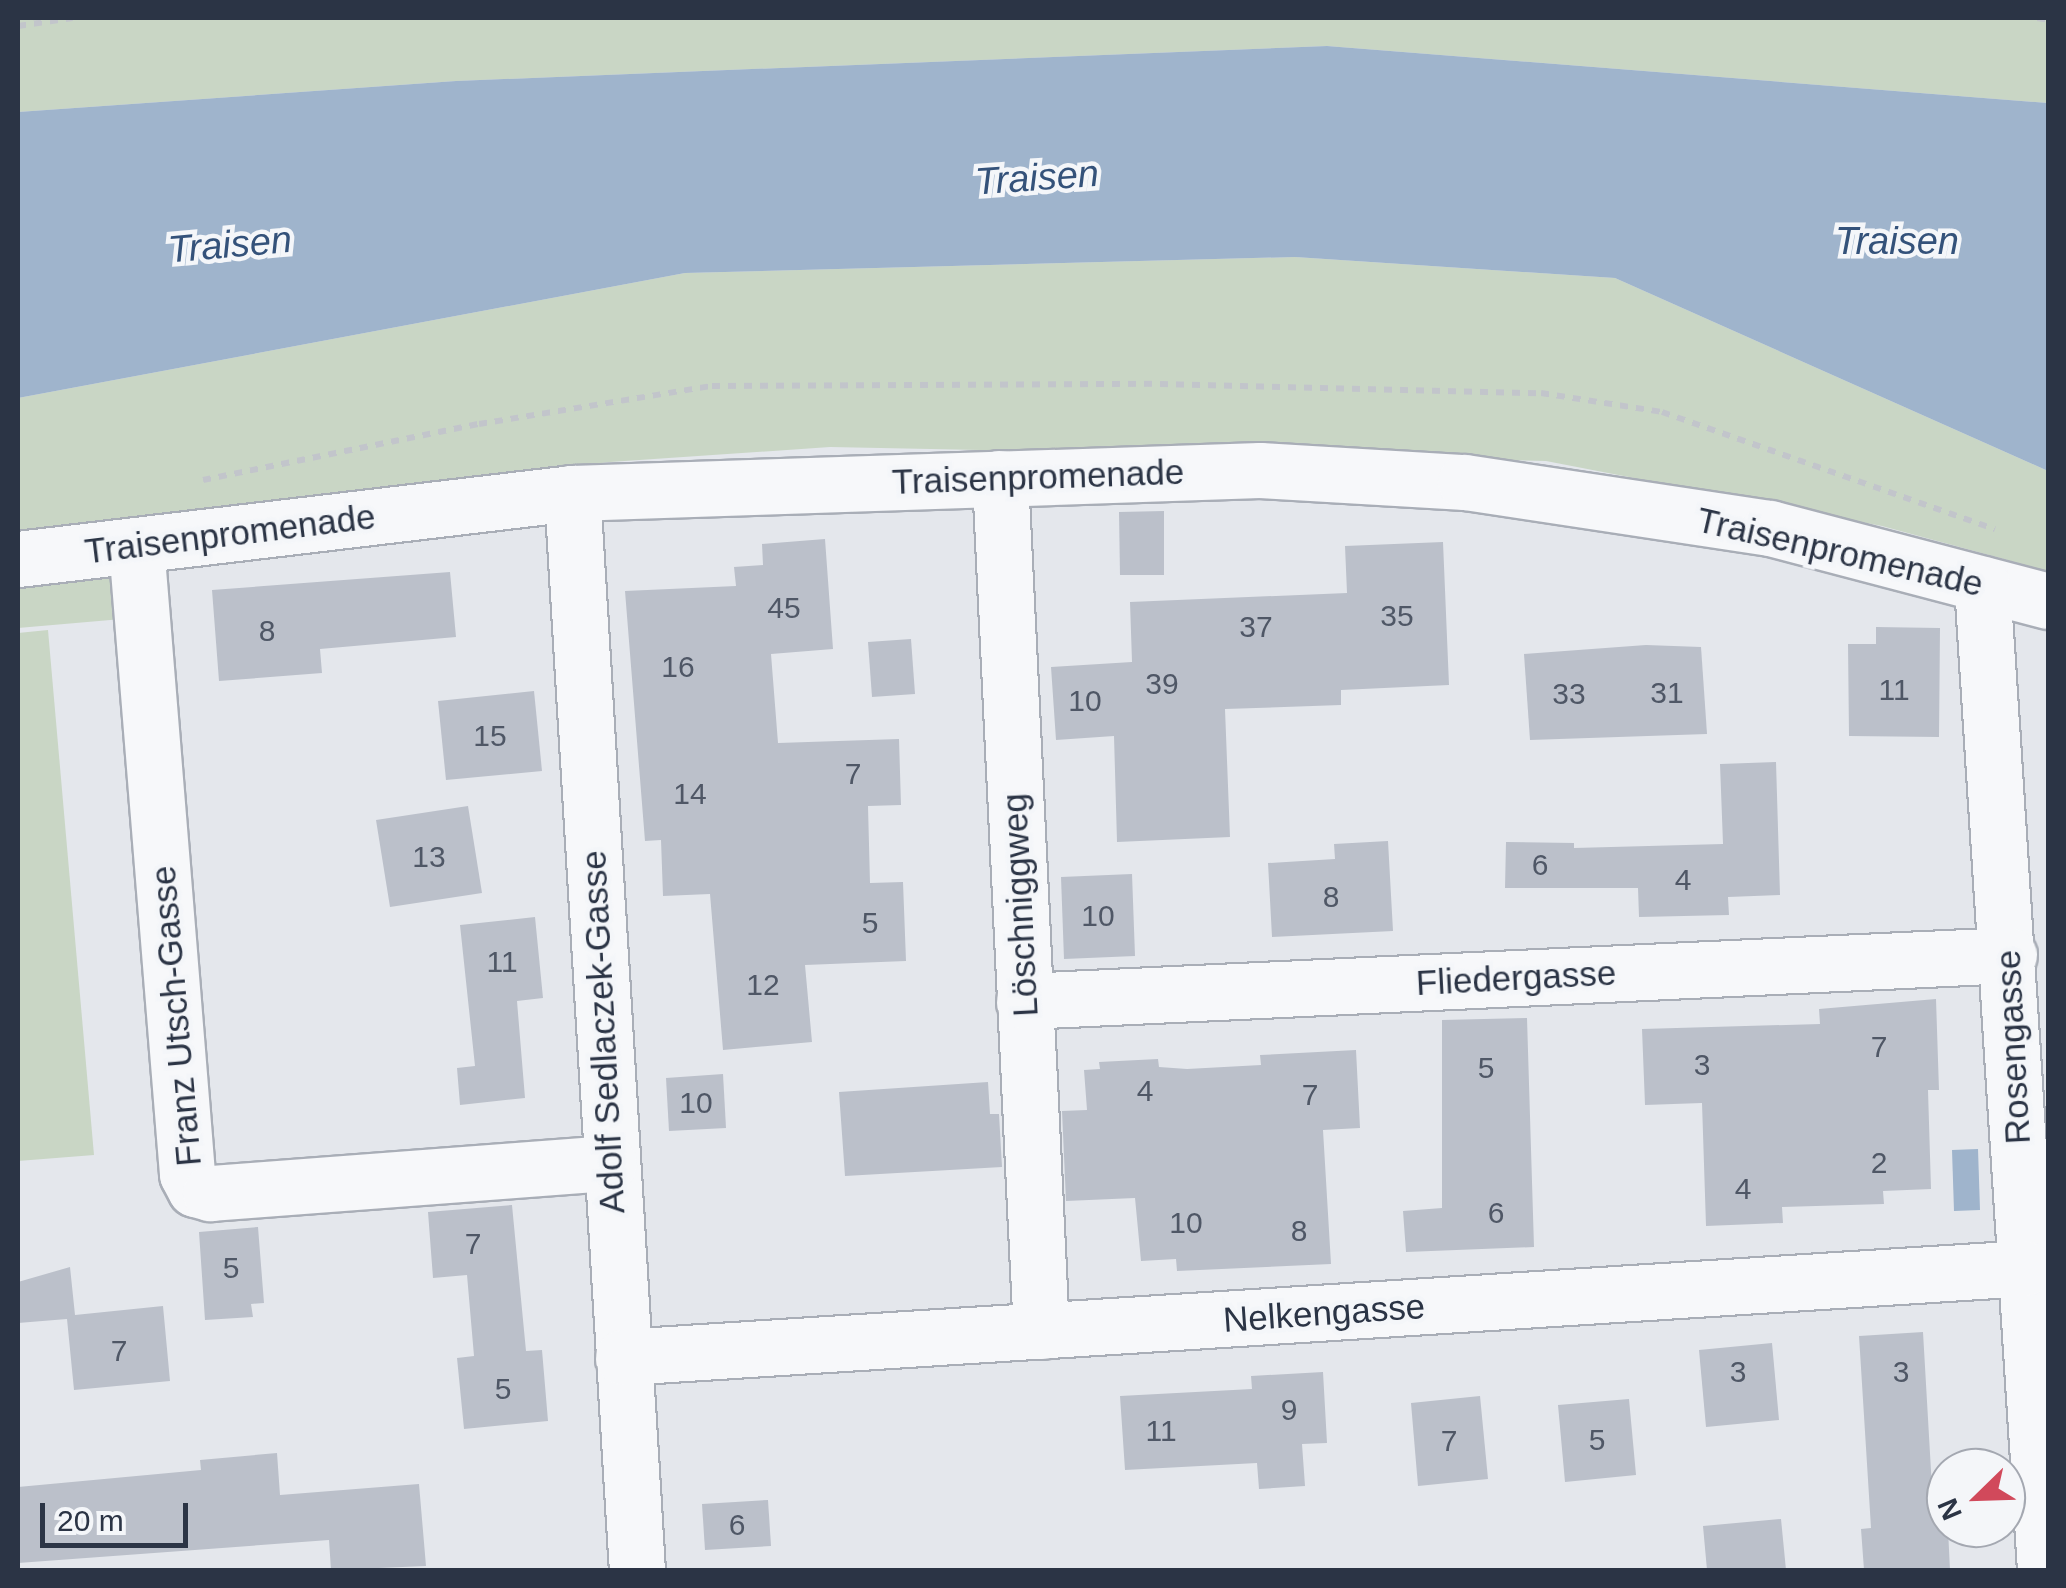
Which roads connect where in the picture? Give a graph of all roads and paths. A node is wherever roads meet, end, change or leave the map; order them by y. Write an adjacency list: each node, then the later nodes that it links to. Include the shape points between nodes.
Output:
1 (72, 18): 4 (path)
2 (2037, 18): 3 (path)
3 (2048, 20)
4 (18, 26)
5 (1000, 478): 6 (street, Traisenpromenade); 9 (street, Traisenpromenade, via 1260,470 1465,482 1770,528); 12 (street, Löschniggweg)
6 (572, 493): 7 (street, Traisenpromenade); 13 (street, Adolf Sedlaczek-Gasse)
7 (136, 546): 8 (street, Traisenpromenade); 13 (street, Franz Utsch-Gasse, via 187,1174 195,1189)
8 (18, 559)
9 (1982, 584): 10 (street, Traisenpromenade); 11 (street, Rosengasse)
10 (2048, 601)
11 (2009, 955): 12 (street, Fliedergasse); 14 (street, Rosengasse)
12 (1024, 1001): 15 (street, Löschniggweg)
13 (609, 1163): 16 (street, Adolf Sedlaczek-Gasse)
14 (2024, 1268): 15 (street, Nelkengasse); 18 (street, Rosengasse)
15 (1041, 1331): 16 (street, Nelkengasse)
16 (624, 1356): 17 (street, Adolf Sedlaczek-Gasse)
17 (637, 1570)
18 (2045, 1570)

